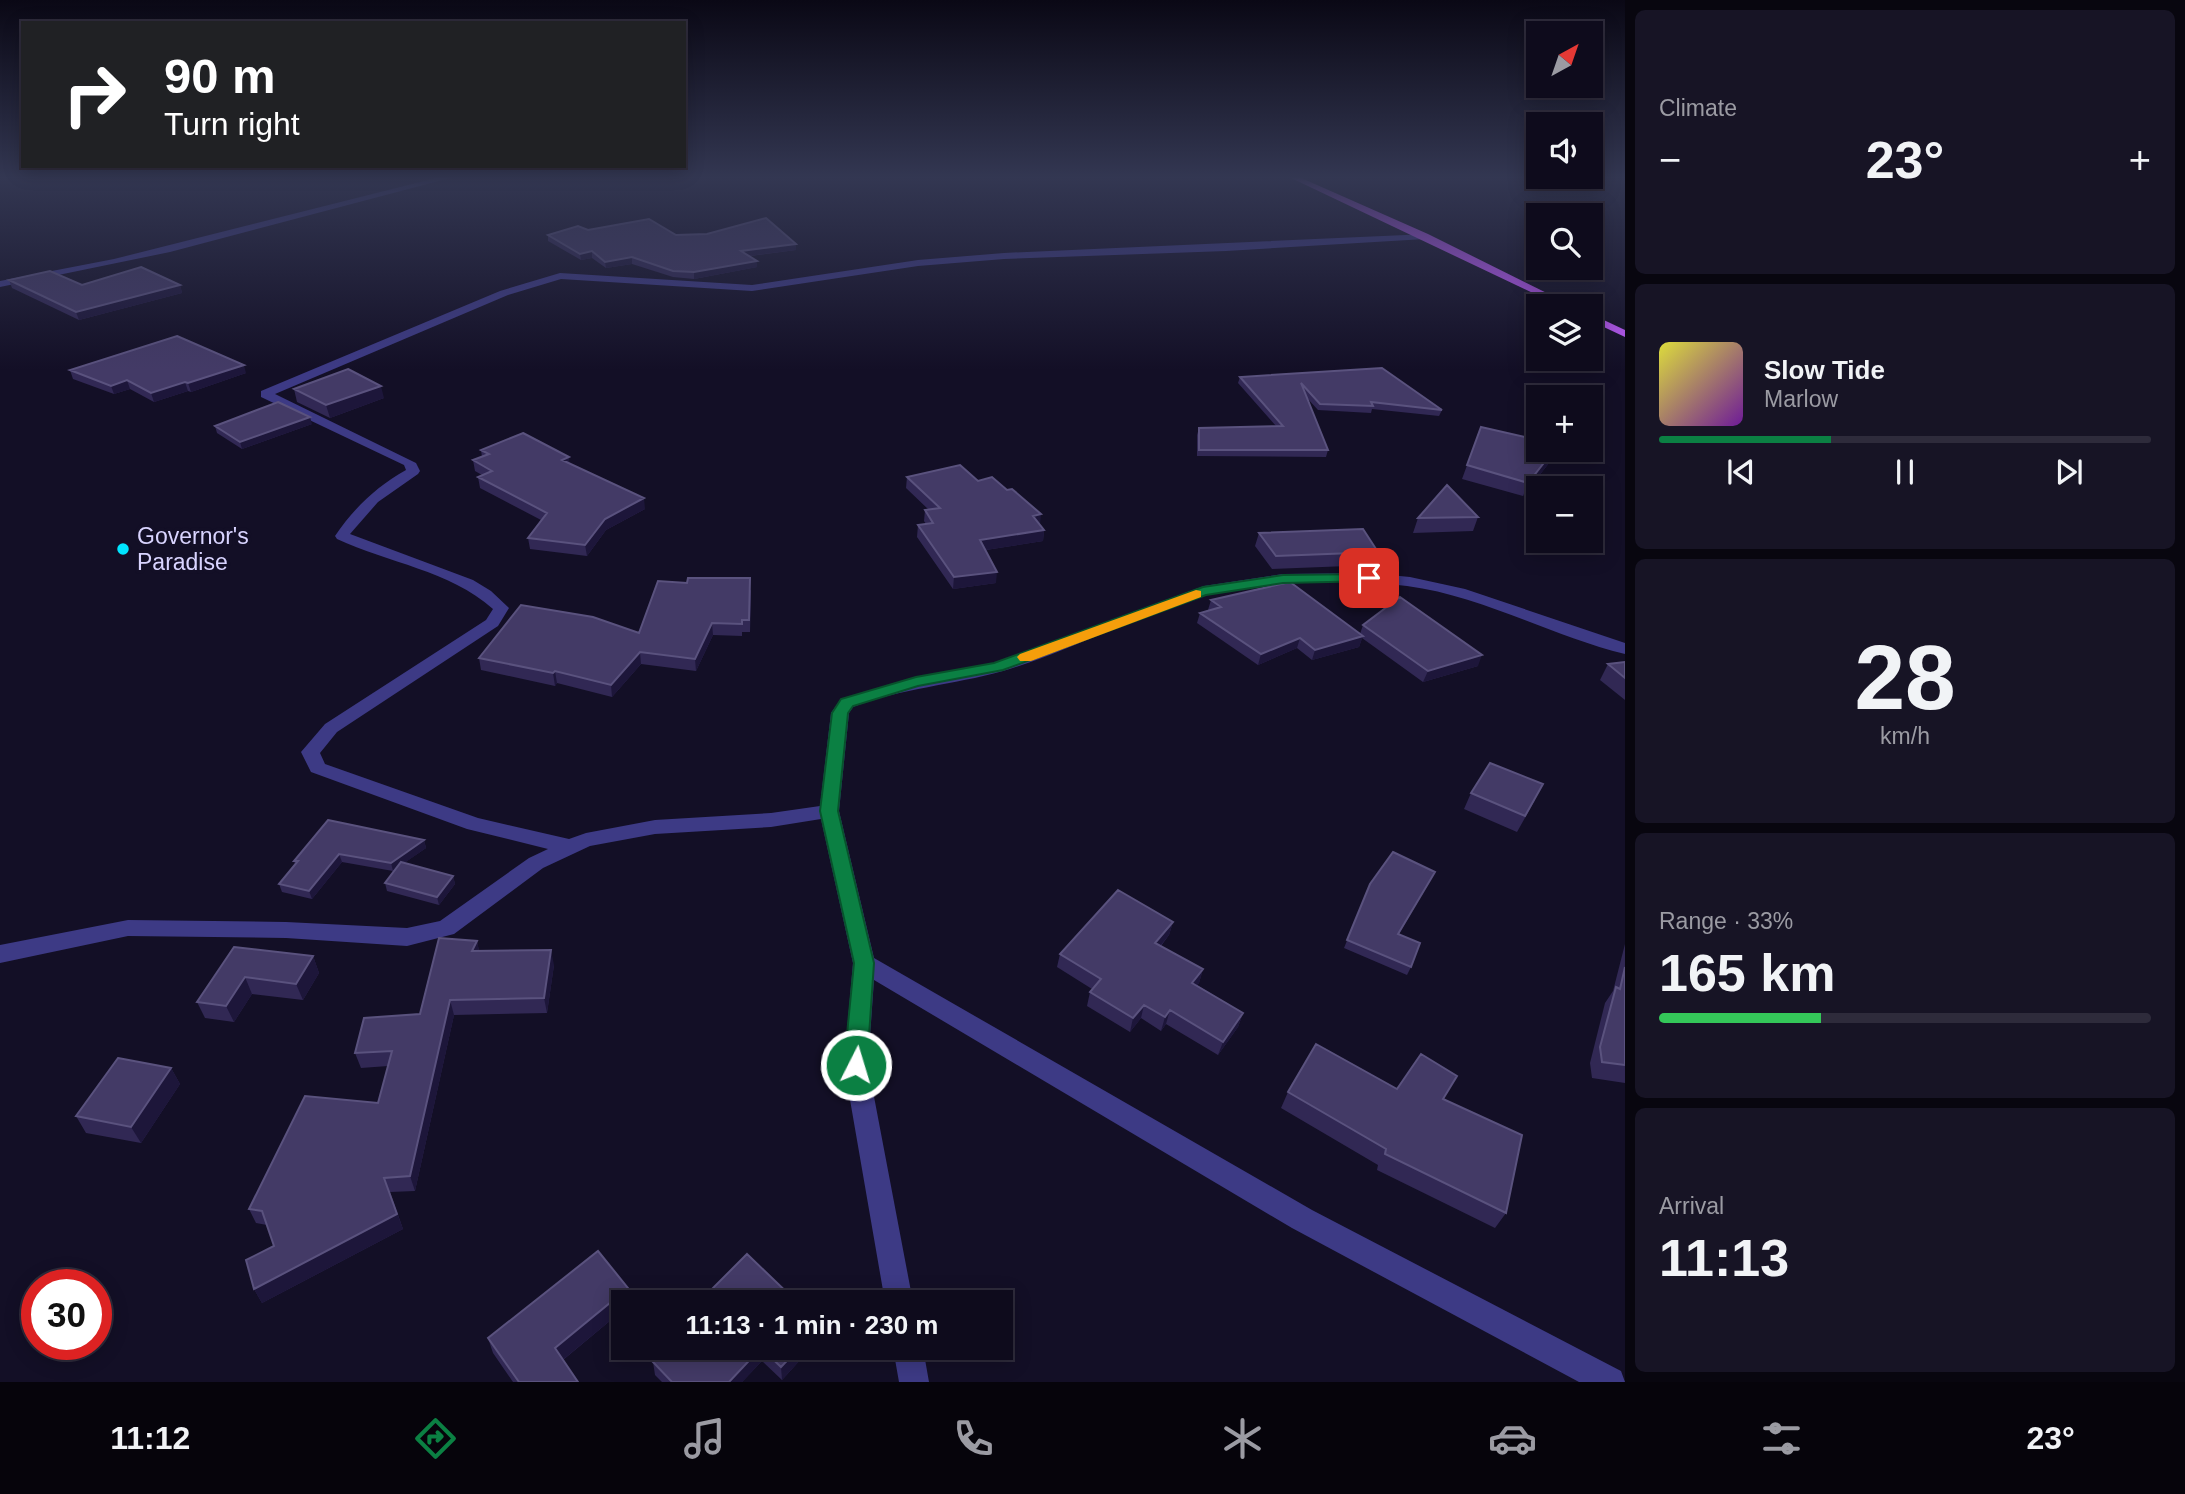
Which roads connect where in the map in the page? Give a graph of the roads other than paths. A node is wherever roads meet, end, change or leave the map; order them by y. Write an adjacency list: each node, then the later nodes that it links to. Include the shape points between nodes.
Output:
1 (192, 241): 4 (street)
2 (1340, 241): 10 (street, via 1004,256 752,288 560,276 504,293 265,394 409,463 413,471 387,485 355,515 342,536 477,589 501,608 492,623 331,728 310,752 318,768 474,824)
3 (1436, 241): 5 (main road)
4 (0, 285)
5 (1543, 294)
6 (1603, 323): 7 (main road)
7 (1625, 334)
8 (1625, 649): 9 (street, via 1459,592 1410,582 1283,579 1203,592 998,667 916,682 847,703 840,713)
9 (829, 811): 10 (street, via 771,820 655,827); 12 (street)
10 (571, 847): 11 (street, via 536,863 446,928 407,937 128,928)
11 (0, 954)
12 (864, 963): 13 (street, via 856,1065); 16 (street, via 1302,1219)
13 (897, 1290)
14 (910, 1360): 15 (street)
15 (914, 1382)
16 (1610, 1382)

